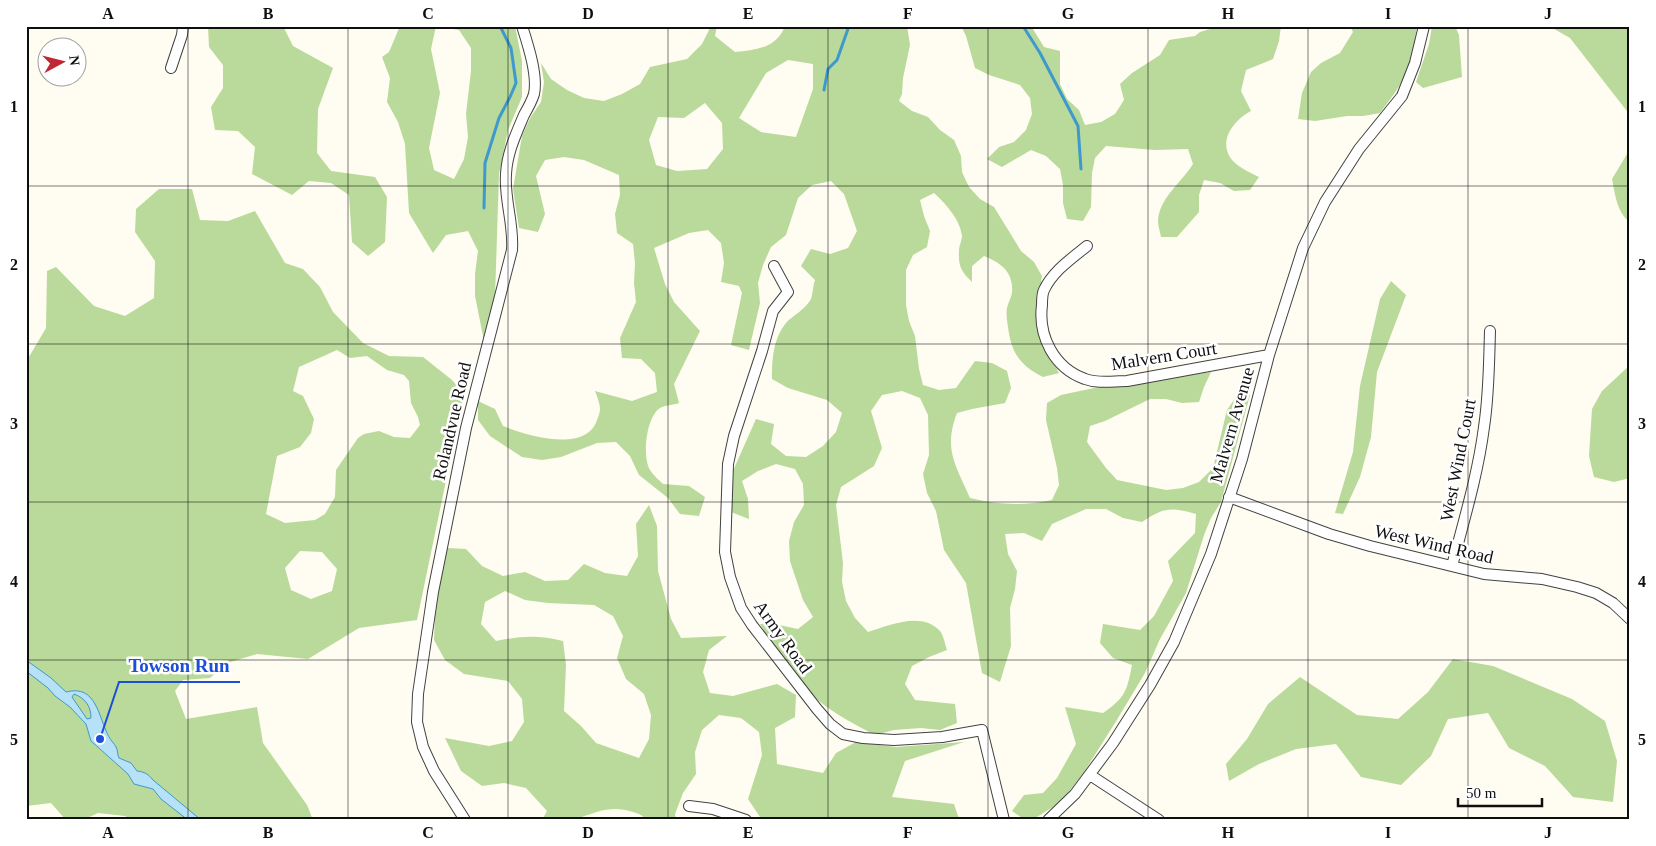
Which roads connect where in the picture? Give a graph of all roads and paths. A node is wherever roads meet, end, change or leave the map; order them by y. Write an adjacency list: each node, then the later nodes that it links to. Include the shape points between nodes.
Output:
1 (182, 26): 4 (street)
2 (522, 26): 14 (street, Rolandvue Road, via 535,83 534,96 513,141 507,167 512,250 458,465 418,694 417,722 423,747)
3 (1424, 26): 8 (street, Malvern Avenue, via 1415,63 1402,96 1354,156 1325,202 1303,248)
4 (171, 68)
5 (1087, 246): 8 (street, Malvern Court, via 1051,278 1043,292 1041,312 1048,347 1055,358 1075,375 1103,382 1127,381)
6 (774, 266): 16 (street, Army Road, via 788,292 773,311 728,464 725,552 741,608 817,709 843,734 894,740 982,730)
7 (1490, 331): 10 (street, West Wind Court, via 1484,428)
8 (1269, 355): 9 (street, Malvern Avenue)
9 (1229, 497): 10 (street, West Wind Road, via 1329,534); 12 (street, Malvern Avenue, via 1208,561 1174,642 1137,708)
10 (1452, 566): 11 (street, West Wind Road, via 1484,574 1542,579 1577,587 1596,593)
11 (1630, 619)
12 (1090, 775): 17 (street, Malvern Avenue); 18 (street)
13 (689, 806): 15 (street, via 713,809)
14 (465, 820)
15 (746, 820)
16 (1004, 820)
17 (1048, 820)
18 (1160, 820)

